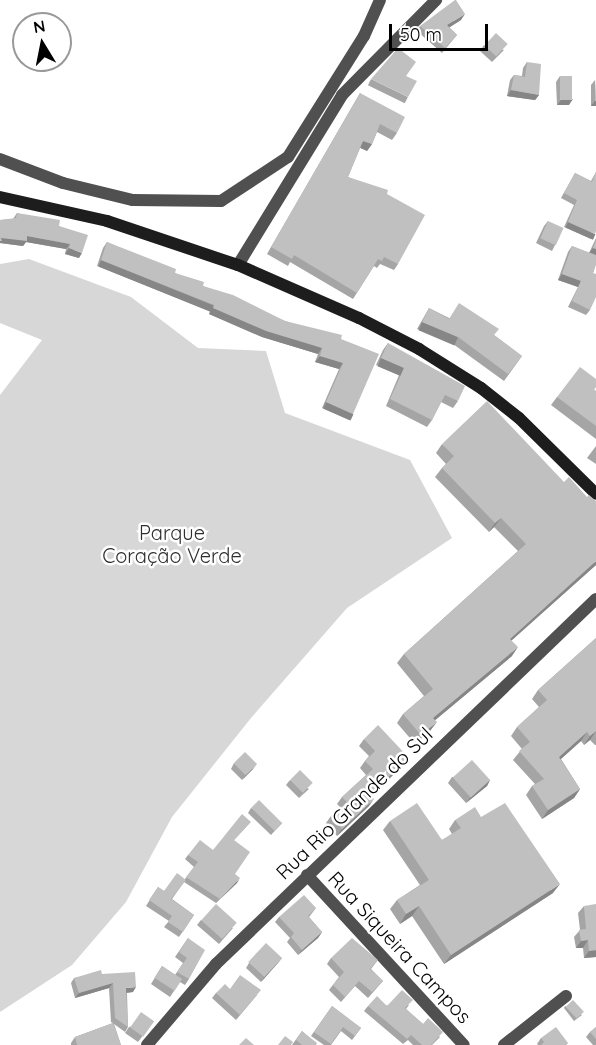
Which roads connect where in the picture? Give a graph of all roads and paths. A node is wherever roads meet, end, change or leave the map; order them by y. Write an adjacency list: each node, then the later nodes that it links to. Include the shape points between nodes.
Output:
1 (380, 0): 3 (street, via 364,36 288,157 221,201 133,200 63,183)
2 (436, 0): 5 (street, via 342,95)
3 (0, 159)
4 (0, 197): 5 (main road, via 107,221)
5 (238, 265): 6 (main road, via 358,318 481,388 519,418)
6 (596, 494)
7 (596, 598): 8 (street, Rua Rio Grande do Sul)
8 (307, 875): 10 (street, Rua Rio Grande do Sul, via 216,964); 11 (street, Rua Siqueira Campos)
9 (566, 996): 12 (street)
10 (147, 1045)
11 (464, 1045)
12 (504, 1045)

